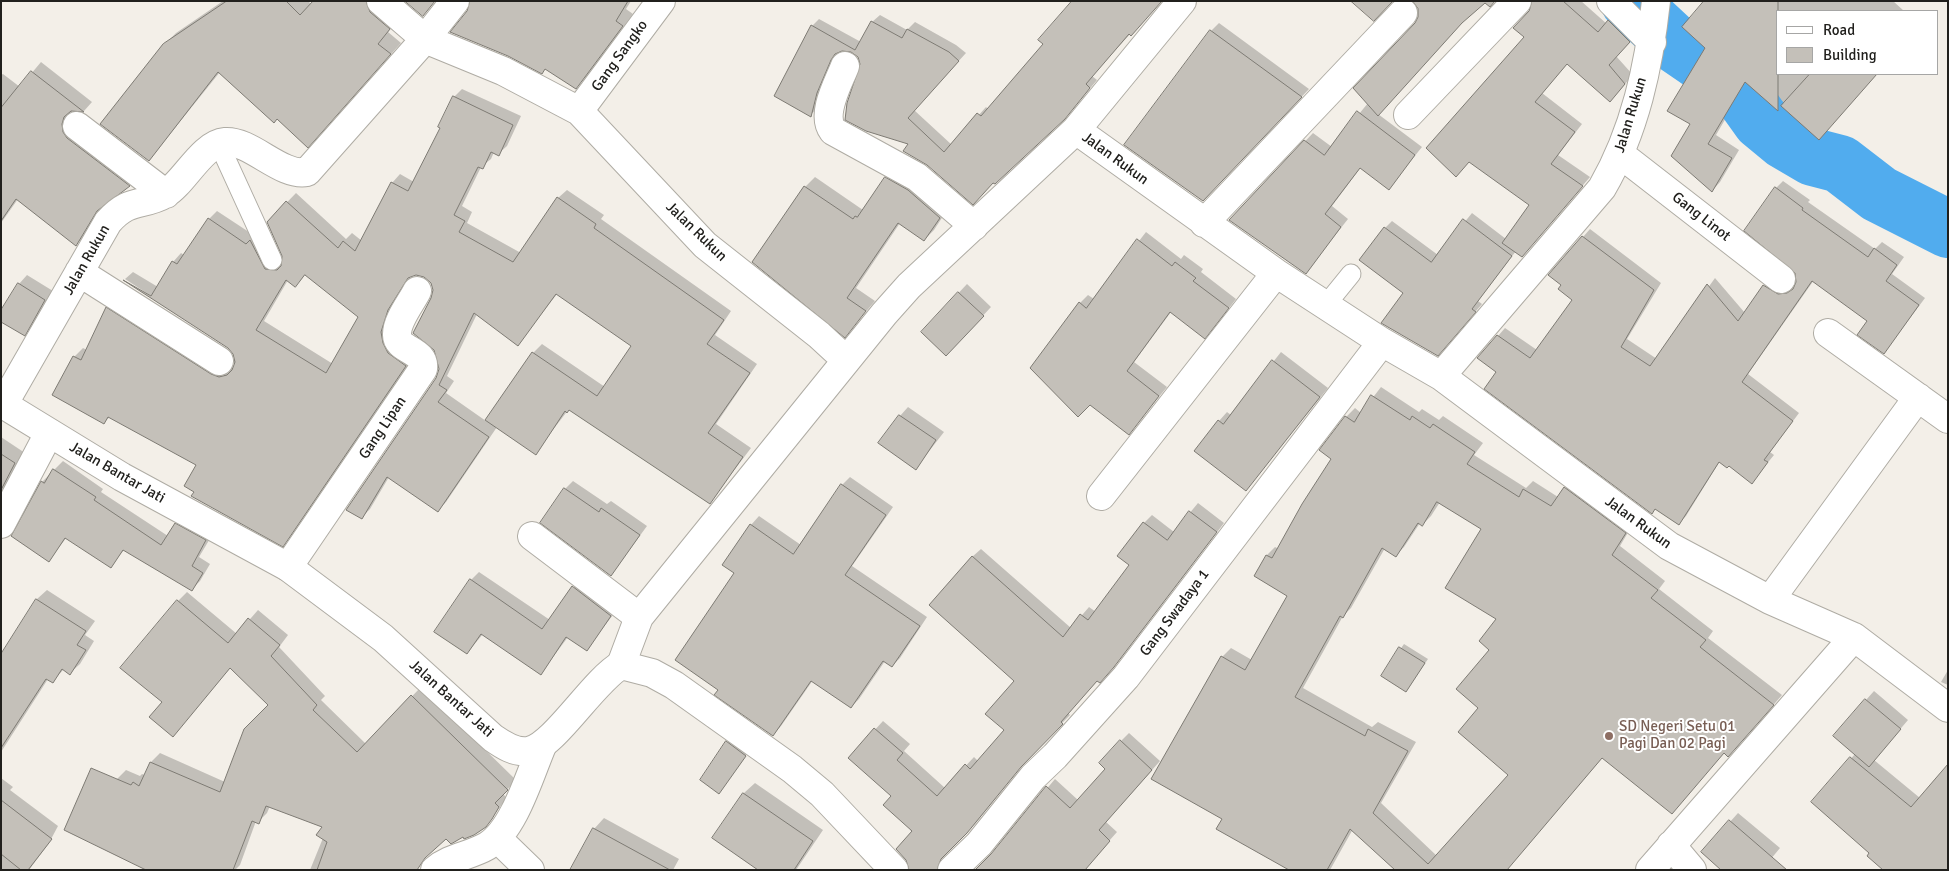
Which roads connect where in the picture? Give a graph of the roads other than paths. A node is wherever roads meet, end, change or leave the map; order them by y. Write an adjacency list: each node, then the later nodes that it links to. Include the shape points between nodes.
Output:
1 (381, 1): 10 (street, Jalan Rukun)
2 (455, 1): 10 (street)
3 (661, 1): 12 (street, Gang Sangko)
4 (1182, 1): 15 (street)
5 (1517, 1): 13 (street)
6 (1611, 1): 9 (street)
7 (1656, 1): 9 (street, Jalan Rukun)
8 (1403, 13): 19 (street)
9 (1652, 36): 17 (street, Jalan Rukun, via 1629,131)
10 (425, 39): 12 (street, Jalan Rukun, via 504,71); 16 (street, via 307,172 296,171 233,143)
11 (845, 66): 20 (street, via 830,107 829,123 833,131 917,177)
12 (579, 111): 30 (street, Jalan Rukun, via 705,245)
13 (1408, 115)
14 (77, 126): 18 (street)
15 (1076, 130): 19 (street, Jalan Rukun); 20 (street, Jalan Rukun)
16 (219, 144): 18 (street, Jalan Rukun, via 212,147); 21 (lane)
17 (1620, 154): 25 (street, Gang Linot); 32 (street, Jalan Rukun, via 1602,188)
18 (166, 194): 22 (street, Jalan Rukun, via 118,211)
19 (1204, 223): 23 (street, Jalan Rukun)
20 (974, 226): 30 (street, Jalan Rukun, via 909,286)
21 (272, 260)
22 (79, 272): 31 (street); 34 (street, Jalan Rukun)
23 (1276, 273): 27 (street, Jalan Rukun); 37 (street)
24 (1351, 274): 27 (lane)
25 (1781, 279)
26 (417, 291): 40 (street, Gang Lipan, via 396,336 399,342 421,357 423,369)
27 (1325, 306): 29 (street, Jalan Rukun)
28 (1828, 333): 33 (street)
29 (1382, 342): 32 (street, Jalan Rukun); 52 (street, Gang Swadaya 1, via 1126,677 1056,756 1033,777 979,844)
30 (845, 359): 42 (street)
31 (219, 361)
32 (1441, 376): 41 (street, Jalan Rukun, via 1668,546)
33 (1918, 397): 35 (street); 41 (street)
34 (2, 404): 36 (street, Jalan Bantar Jati)
35 (1948, 419)
36 (48, 433): 38 (street); 40 (street, Jalan Bantar Jati, via 154,495)
37 (1100, 496)
38 (1, 524)
39 (532, 536): 42 (street)
40 (288, 566): 46 (street, Jalan Bantar Jati, via 383,638 493,738 516,750 531,751)
41 (1770, 600): 43 (street, Jalan Rukun)
42 (639, 617): 44 (street)
43 (1854, 637): 45 (street, Jalan Rukun); 48 (street)
44 (621, 665): 46 (street, via 598,683); 51 (street, via 652,673 674,685 792,769 822,794)
45 (1948, 708)
46 (542, 746): 47 (street)
47 (498, 839): 49 (street); 50 (street)
48 (1671, 846): 53 (street); 54 (street)
49 (435, 870)
50 (530, 870)
51 (894, 870)
52 (952, 870)
53 (1650, 870)
54 (1692, 870)

